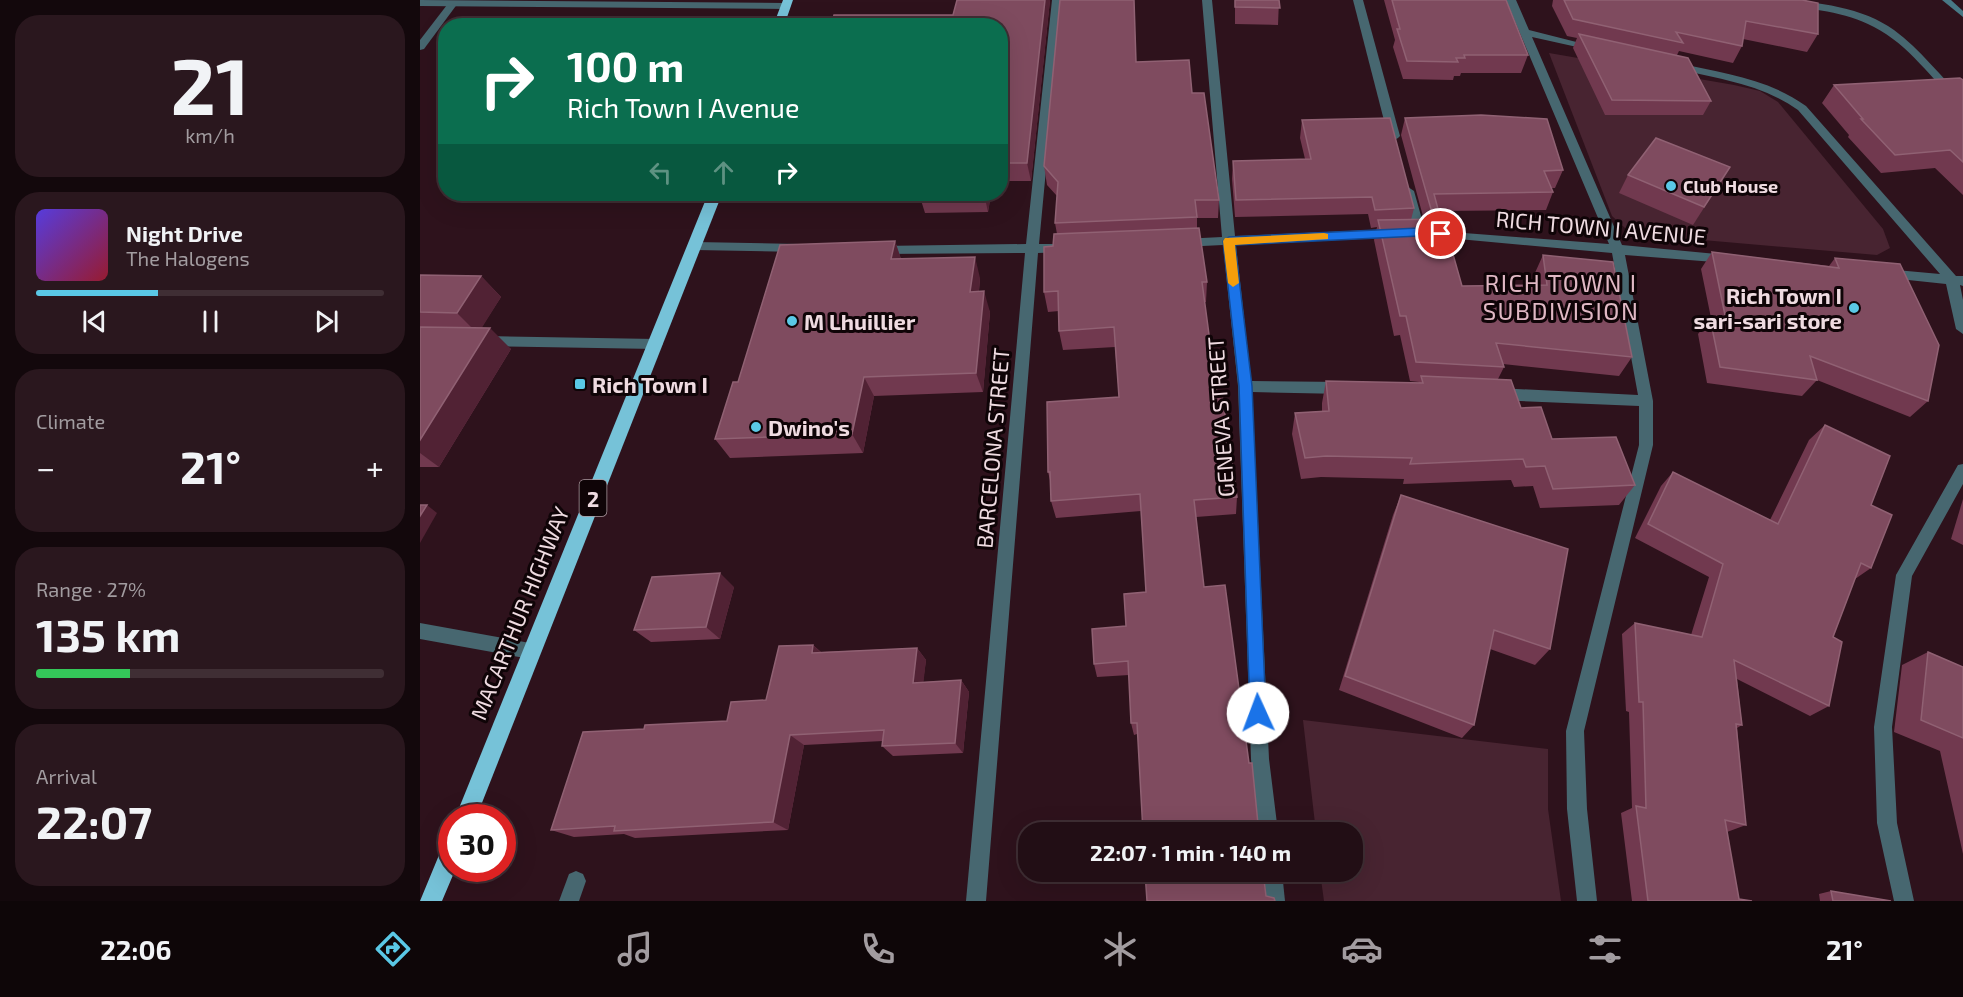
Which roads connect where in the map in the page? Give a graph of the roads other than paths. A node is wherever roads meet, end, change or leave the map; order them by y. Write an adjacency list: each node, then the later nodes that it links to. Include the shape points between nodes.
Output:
1 (1057, 0): 27 (street, BARCELONA STREET)
2 (1207, 0): 21 (street, GENEVA STREET)
3 (1358, 0): 17 (street)
4 (1512, 0): 12 (street)
5 (1770, 0): 16 (street, via 1850,15 1889,31)
6 (420, 3): 7 (street)
7 (453, 3): 8 (street); 9 (street)
8 (787, 3): 10 (highway)
9 (442, 18)
10 (781, 18)
11 (438, 23): 13 (street)
12 (1525, 32): 14 (street); 28 (street)
13 (420, 47)
14 (1606, 51)
15 (1664, 64): 31 (street, via 1768,87 1787,95)
16 (1963, 104)
17 (1398, 151)
18 (1404, 174): 20 (street)
19 (712, 201): 23 (highway, MACARTHUR HIGHWAY / 2)
20 (1419, 232): 21 (street, RICH TOWN I AVENUE); 28 (street, RICH TOWN I AVENUE)
21 (1229, 241): 22 (street, RICH TOWN I AVENUE); 35 (street, GENEVA STREET)
22 (1171, 243)
23 (695, 246): 25 (street); 34 (highway, MACARTHUR HIGHWAY / 2)
24 (1078, 247): 27 (street)
25 (812, 248)
26 (870, 249): 27 (street)
27 (1032, 249): 49 (street, BARCELONA STREET)
28 (1617, 249): 29 (street, RICH TOWN I AVENUE); 38 (street)
29 (1744, 260)
30 (1871, 272): 31 (street)
31 (1957, 280): 32 (street)
32 (1963, 329)
33 (468, 341): 34 (street)
34 (656, 344): 41 (highway, MACARTHUR HIGHWAY / 2)
35 (1245, 386): 36 (street); 43 (street, GENEVA STREET, via 1260,759)
36 (1364, 388)
37 (1480, 393): 38 (street)
38 (1646, 401): 51 (street, via 1646,445 1575,731 1576,809)
39 (1963, 470): 52 (street, via 1904,575 1883,727 1887,823)
40 (420, 631): 41 (street)
41 (530, 651): 42 (highway, MACARTHUR HIGHWAY / 2)
42 (470, 804)
43 (1267, 822)
44 (576, 881): 48 (street)
45 (439, 882): 47 (highway)
46 (1273, 882): 50 (street)
47 (431, 901)
48 (569, 901)
49 (976, 901)
50 (1275, 901)
51 (1587, 901)
52 (1904, 901)

